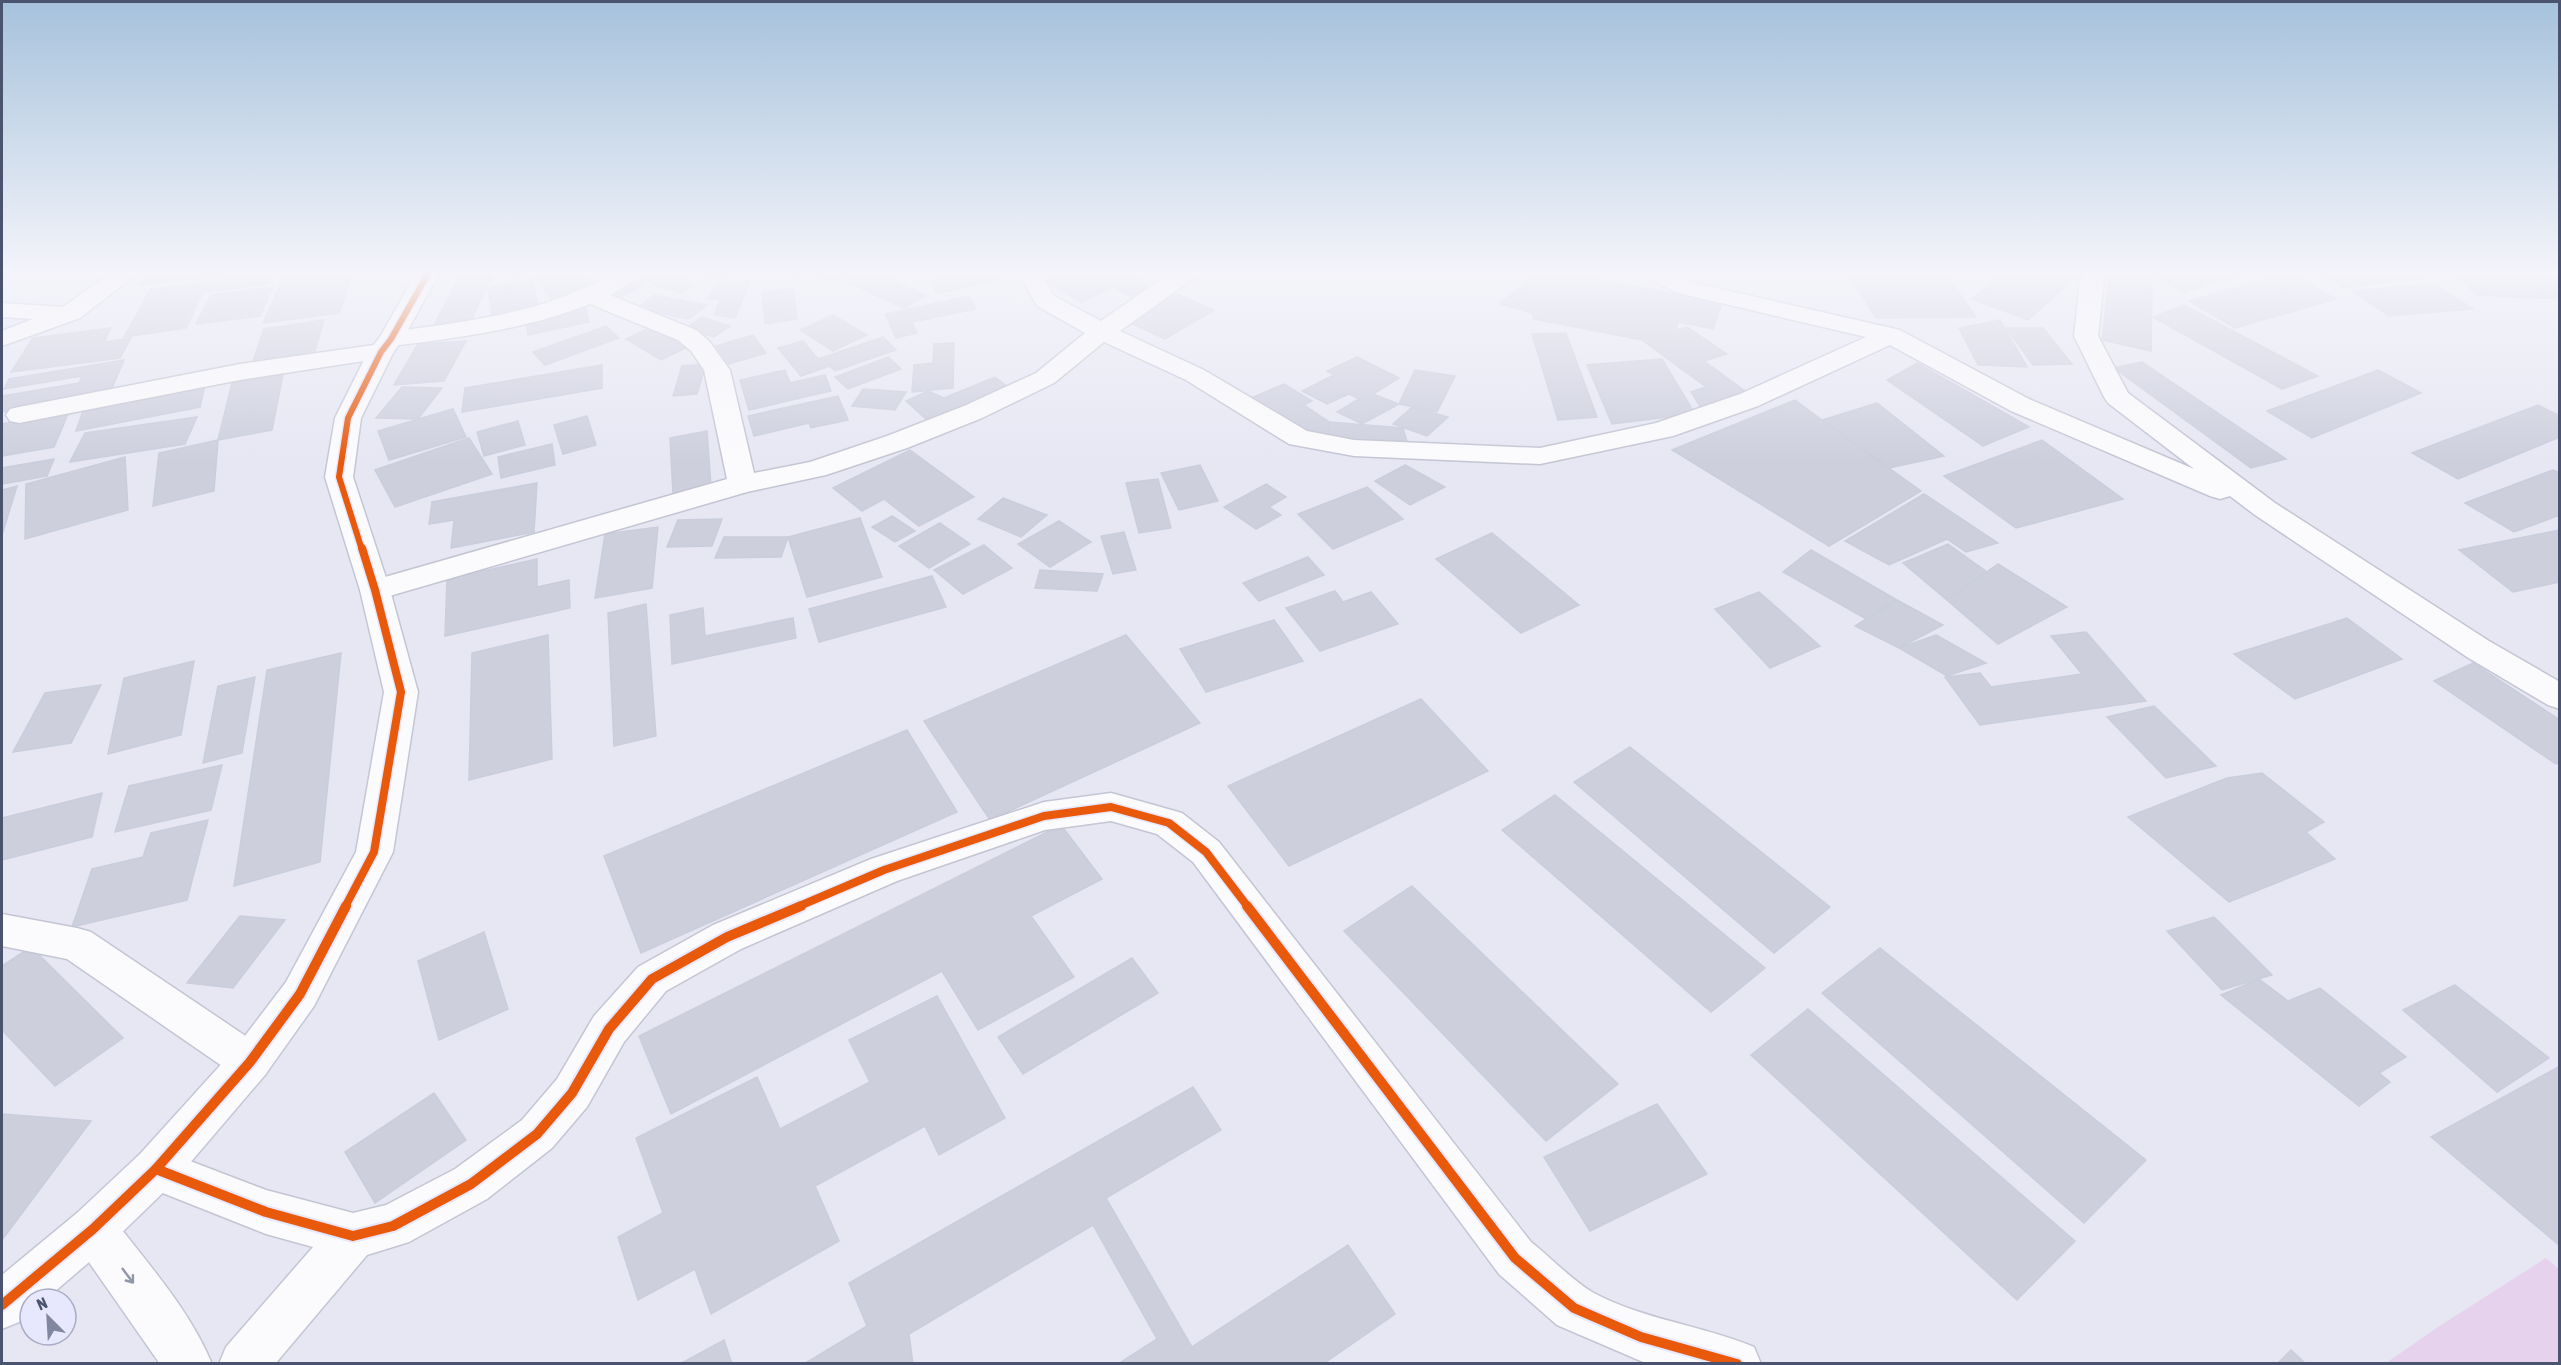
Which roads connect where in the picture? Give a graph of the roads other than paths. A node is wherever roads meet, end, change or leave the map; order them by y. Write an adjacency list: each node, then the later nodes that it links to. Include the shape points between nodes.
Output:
1 (16, 334): 10 (street)
2 (393, 334): 11 (street)
3 (447, 334): 11 (street)
4 (684, 334): 13 (street, via 700,346 717,370)
5 (1100, 334): 13 (street, via 1045,378 973,412 816,469)
6 (1106, 334): 9 (street, via 1195,375 1299,438 1354,448 1540,456 1674,426 1749,400)
7 (1885, 334): 9 (street)
8 (2086, 334): 14 (street, via 2117,397)
9 (1891, 335): 14 (street, via 2020,405)
10 (2, 339)
11 (386, 345): 12 (street); 15 (street, via 348,417 339,477)
12 (19, 415)
13 (742, 484): 15 (street)
14 (2265, 509): 16 (street, via 2478,649)
15 (375, 590): 18 (street, via 401,692 374,852 300,994)
16 (2559, 697)
17 (2, 930): 18 (street, via 77,944)
18 (250, 1062): 19 (street)
19 (156, 1169): 20 (street); 21 (street, via 266,1212)
20 (93, 1229): 22 (street); 23 (street, one-way to 23)
21 (353, 1236): 24 (street); 25 (street, via 393,1226 471,1184 537,1134 572,1093 609,1029 652,979 728,937 884,870 1044,816 1111,807 1169,823 1206,852 1515,1258 1574,1308 1641,1337)
22 (2, 1305)
23 (188, 1364)
24 (243, 1364)
25 (1737, 1364)

